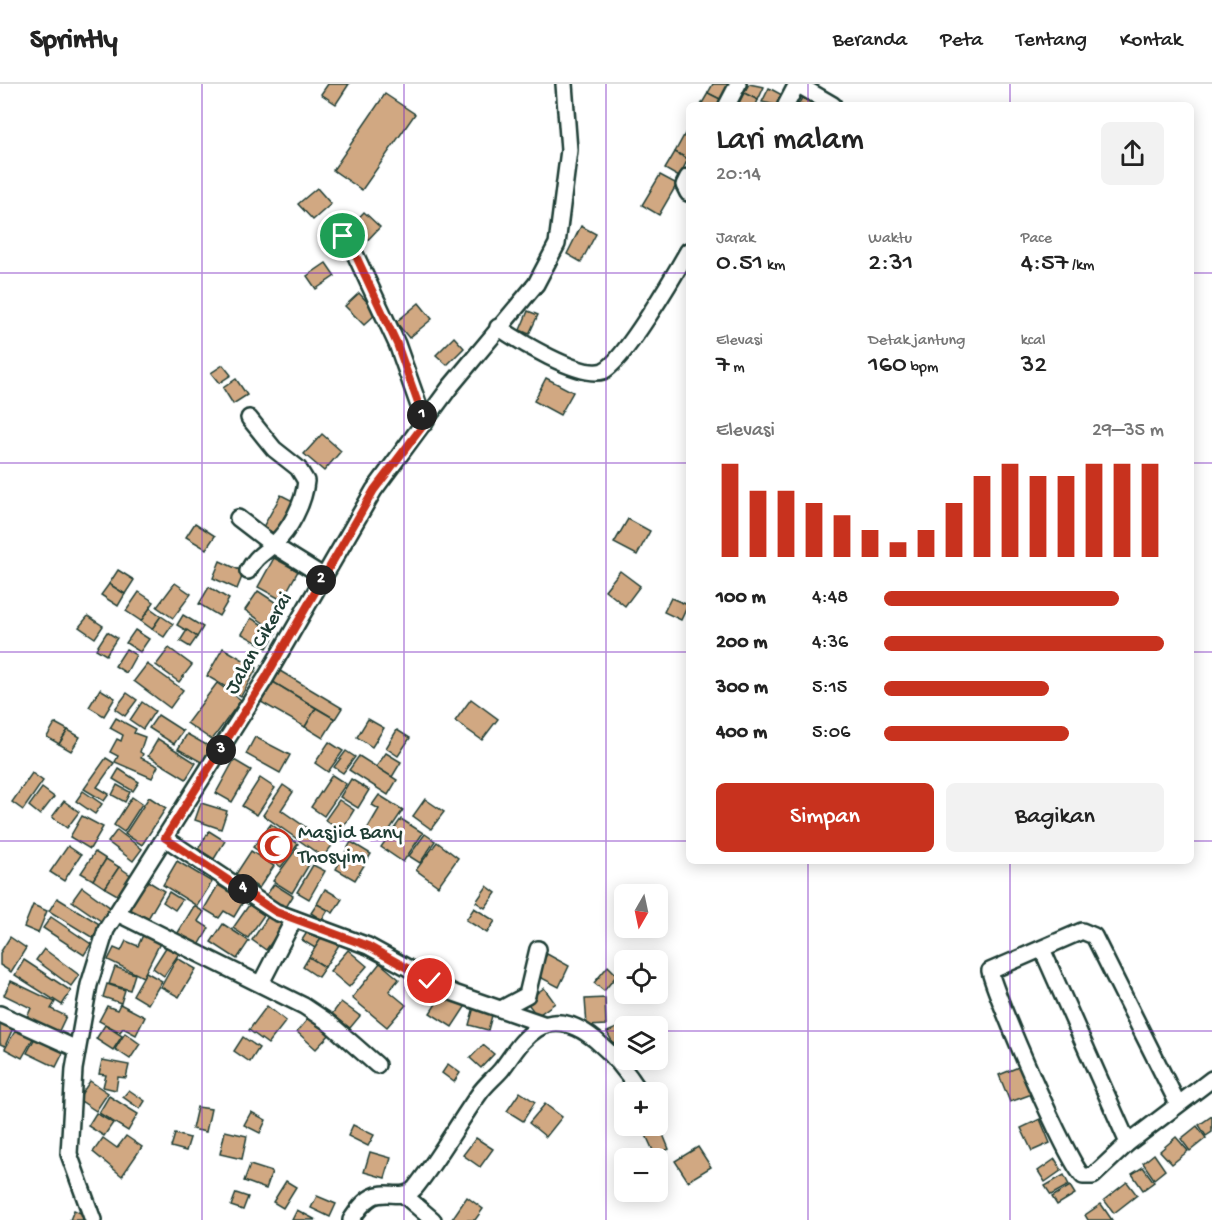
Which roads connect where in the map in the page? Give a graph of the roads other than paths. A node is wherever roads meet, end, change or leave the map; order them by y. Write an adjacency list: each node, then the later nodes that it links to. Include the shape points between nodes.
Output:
1 (564, 84): 9 (street, Jalan Cikerai, via 569,150 556,244 536,284)
2 (738, 84): 4 (street)
3 (797, 84): 5 (street); 6 (street)
4 (729, 102)
5 (788, 102)
6 (828, 102)
7 (343, 236): 11 (street, via 397,344)
8 (686, 254): 9 (street, via 626,351 602,371 591,372 527,347)
9 (498, 327): 11 (street, Jalan Cikerai)
10 (249, 418): 13 (street, via 306,481 293,519)
11 (425, 423): 15 (street, Jalan Cikerai, via 374,490)
12 (238, 518): 13 (street)
13 (273, 545): 14 (street, via 254,558); 15 (street)
14 (248, 571)
15 (323, 576): 16 (street, Jalan Cikerai, via 265,679)
16 (165, 838): 17 (street, Jalan Cikerai); 18 (street, via 261,903)
17 (117, 913): 21 (street); 25 (street, Jalan Cikerai, via 106,930 89,985)
18 (294, 919): 21 (street); 22 (street, via 368,946 454,993)
19 (538, 949): 22 (street, via 526,994)
20 (1042, 949): 29 (street, via 1082,931 1094,936); 30 (street); 30 (street, via 993,968 990,974 1058,1134 1078,1173 1088,1178)
21 (261, 983): 26 (street, via 328,1022)
22 (501, 1009): 24 (street)
23 (0, 1014): 25 (street)
24 (546, 1025): 28 (street, via 575,1026 588,1033); 31 (street, via 516,1049 480,1092 436,1161 412,1192)
25 (77, 1049): 32 (street, Jalan Cikerai, via 69,1154)
26 (377, 1065)
27 (1212, 1079): 29 (street)
28 (633, 1082)
29 (1178, 1104): 30 (street)
30 (1128, 1143)
31 (404, 1195): 33 (street, via 373,1196); 34 (street)
32 (93, 1220)
33 (351, 1220)
34 (433, 1220)

